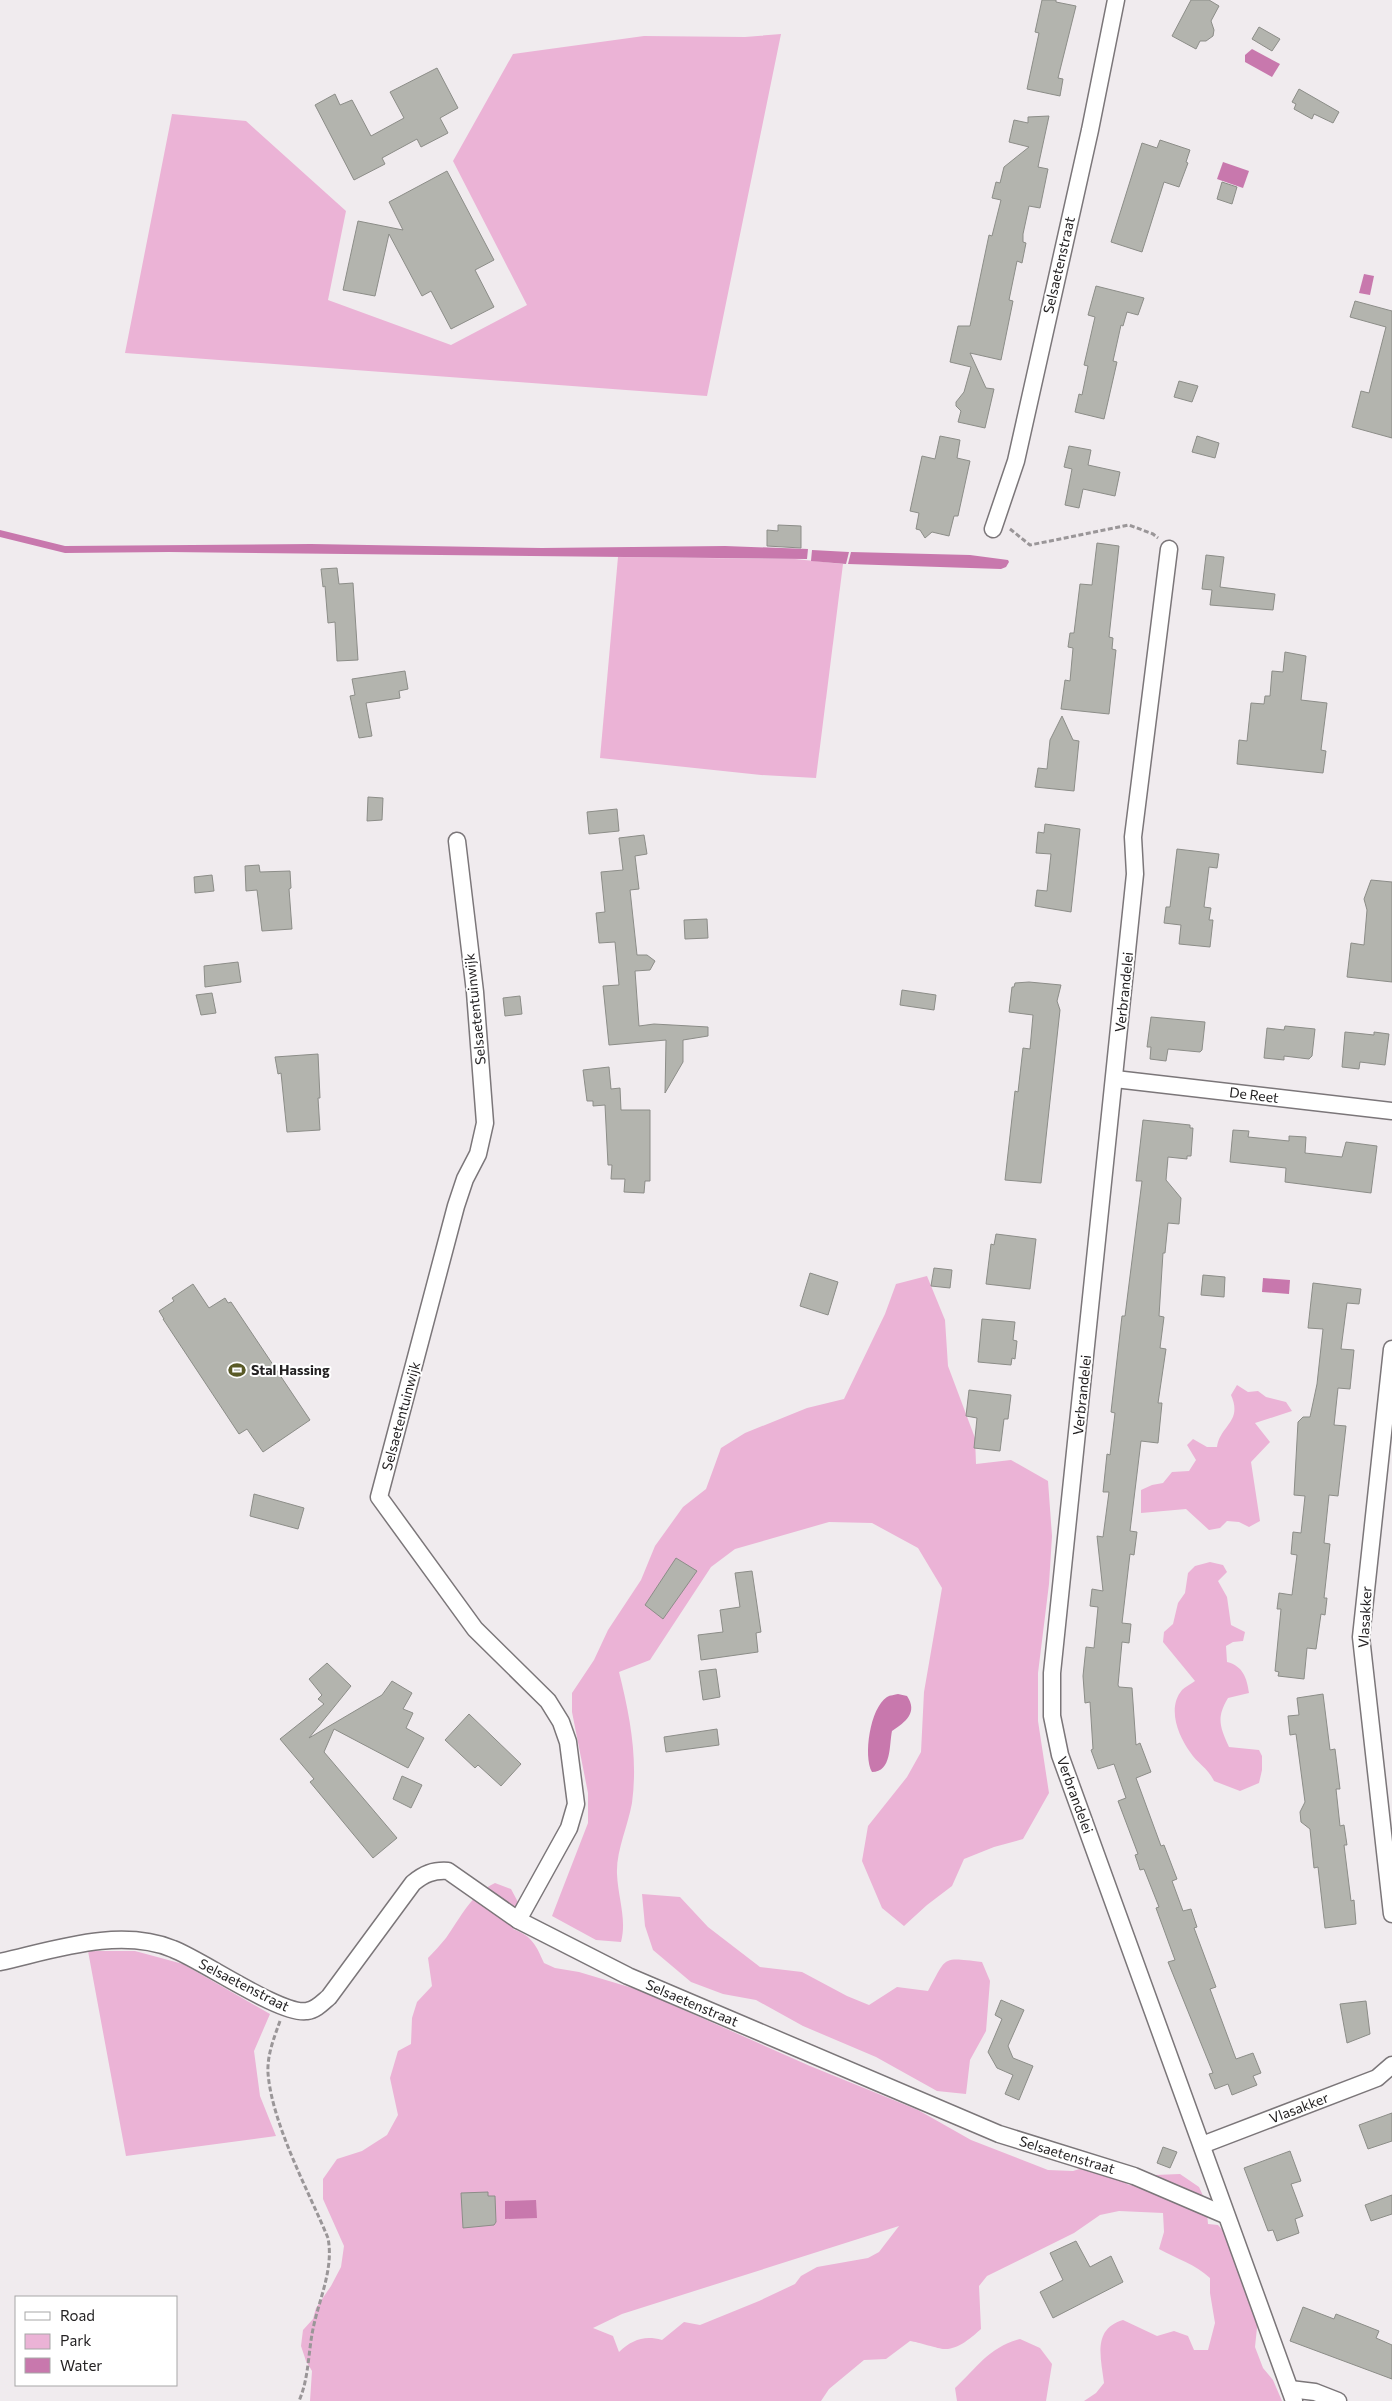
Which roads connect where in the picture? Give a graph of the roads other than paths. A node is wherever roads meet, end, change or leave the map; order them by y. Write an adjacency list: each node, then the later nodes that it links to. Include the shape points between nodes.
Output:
1 (1116, 0): 2 (street, Selsaetenstraat, via 1016,461)
2 (993, 528)
3 (1169, 549): 5 (street, Verbrandelei, via 1133,837 1135,874)
4 (457, 841): 9 (street, Selsaetentuinwijk, via 475,992 485,1123 478,1154 456,1206 379,1497 475,1629 548,1701 568,1742 576,1804 569,1828)
5 (1115, 1079): 6 (street, De Reet); 12 (street, Verbrandelei, via 1052,1673 1052,1716 1060,1755)
6 (1392, 1111)
7 (1392, 1349): 8 (street, Vlasakker, via 1361,1637)
8 (1392, 1914)
9 (518, 1920): 10 (street, Selsaetenstraat, via 448,1871 424,1874 413,1883 329,1997 307,2011 284,2008 172,1948 150,1942 86,1944); 13 (street, Selsaetenstraat, via 628,1976 1000,2134 1134,2176)
10 (0, 1962)
11 (1392, 2065): 12 (street, Vlasakker, via 1377,2078)
12 (1202, 2145): 13 (street, Verbrandelei)
13 (1225, 2215): 14 (street)
14 (1292, 2395): 15 (street, via 1314,2392)
15 (1338, 2401)

